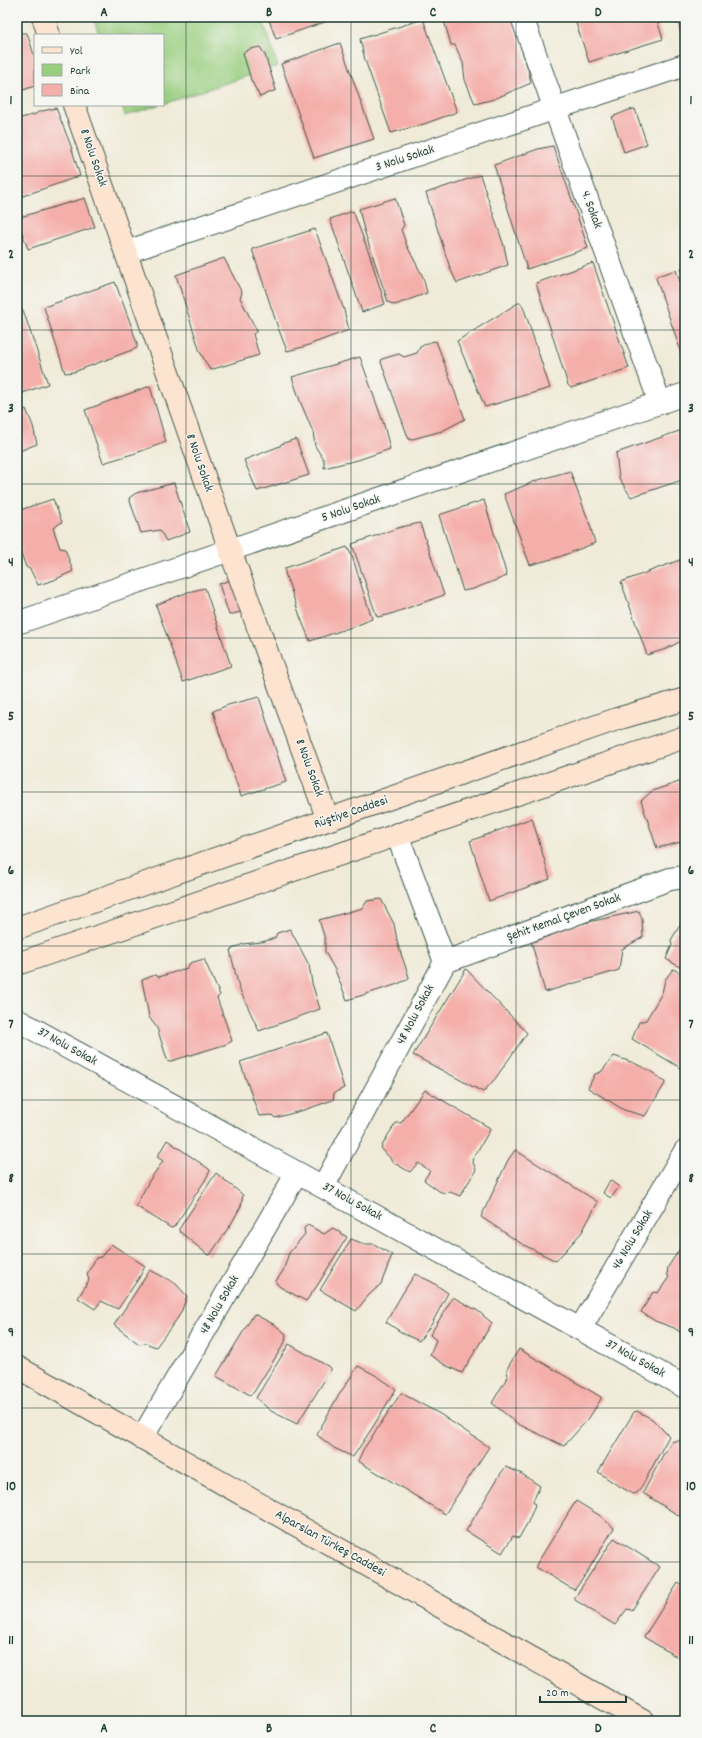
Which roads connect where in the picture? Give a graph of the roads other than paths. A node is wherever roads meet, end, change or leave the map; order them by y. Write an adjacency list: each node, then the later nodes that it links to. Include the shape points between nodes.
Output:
1 (43, 17): 3 (street)
2 (522, 17): 6 (street, 4. Sokak)
3 (49, 34)
4 (685, 65): 6 (street, 3 Nolu Sokak)
5 (74, 106): 7 (street, 8 Nolu Sokak)
6 (555, 109): 7 (street, 3 Nolu Sokak); 9 (street, 4. Sokak)
7 (126, 252): 10 (street, 8 Nolu Sokak)
8 (685, 394): 9 (street, 5 Nolu Sokak)
9 (660, 403): 10 (street, 5 Nolu Sokak)
10 (230, 550): 11 (street, 5 Nolu Sokak); 14 (street, 8 Nolu Sokak)
11 (17, 623)
12 (684, 699): 14 (street, Rüştiye Caddesi, via 617,719)
13 (685, 737): 15 (street)
14 (328, 820): 17 (street, Rüştiye Caddesi)
15 (397, 834): 18 (street); 19 (street)
16 (685, 877): 18 (street, Şehit Kemal Çeven Sokak, via 670,879)
17 (17, 928)
18 (445, 962): 23 (street, 48 Nolu Sokak)
19 (17, 964)
20 (17, 1020): 22 (street, 37 Nolu Sokak)
21 (685, 1151): 24 (street, 46 Nolu Sokak)
22 (298, 1173): 23 (street, 37 Nolu Sokak); 27 (street, 48 Nolu Sokak)
23 (323, 1187): 24 (street, 37 Nolu Sokak)
24 (580, 1329): 26 (street, 37 Nolu Sokak)
25 (17, 1367): 27 (street, Alparslan Türkeş Caddesi)
26 (685, 1387)
27 (142, 1438): 28 (street, Alparslan Türkeş Caddesi)
28 (643, 1721)

